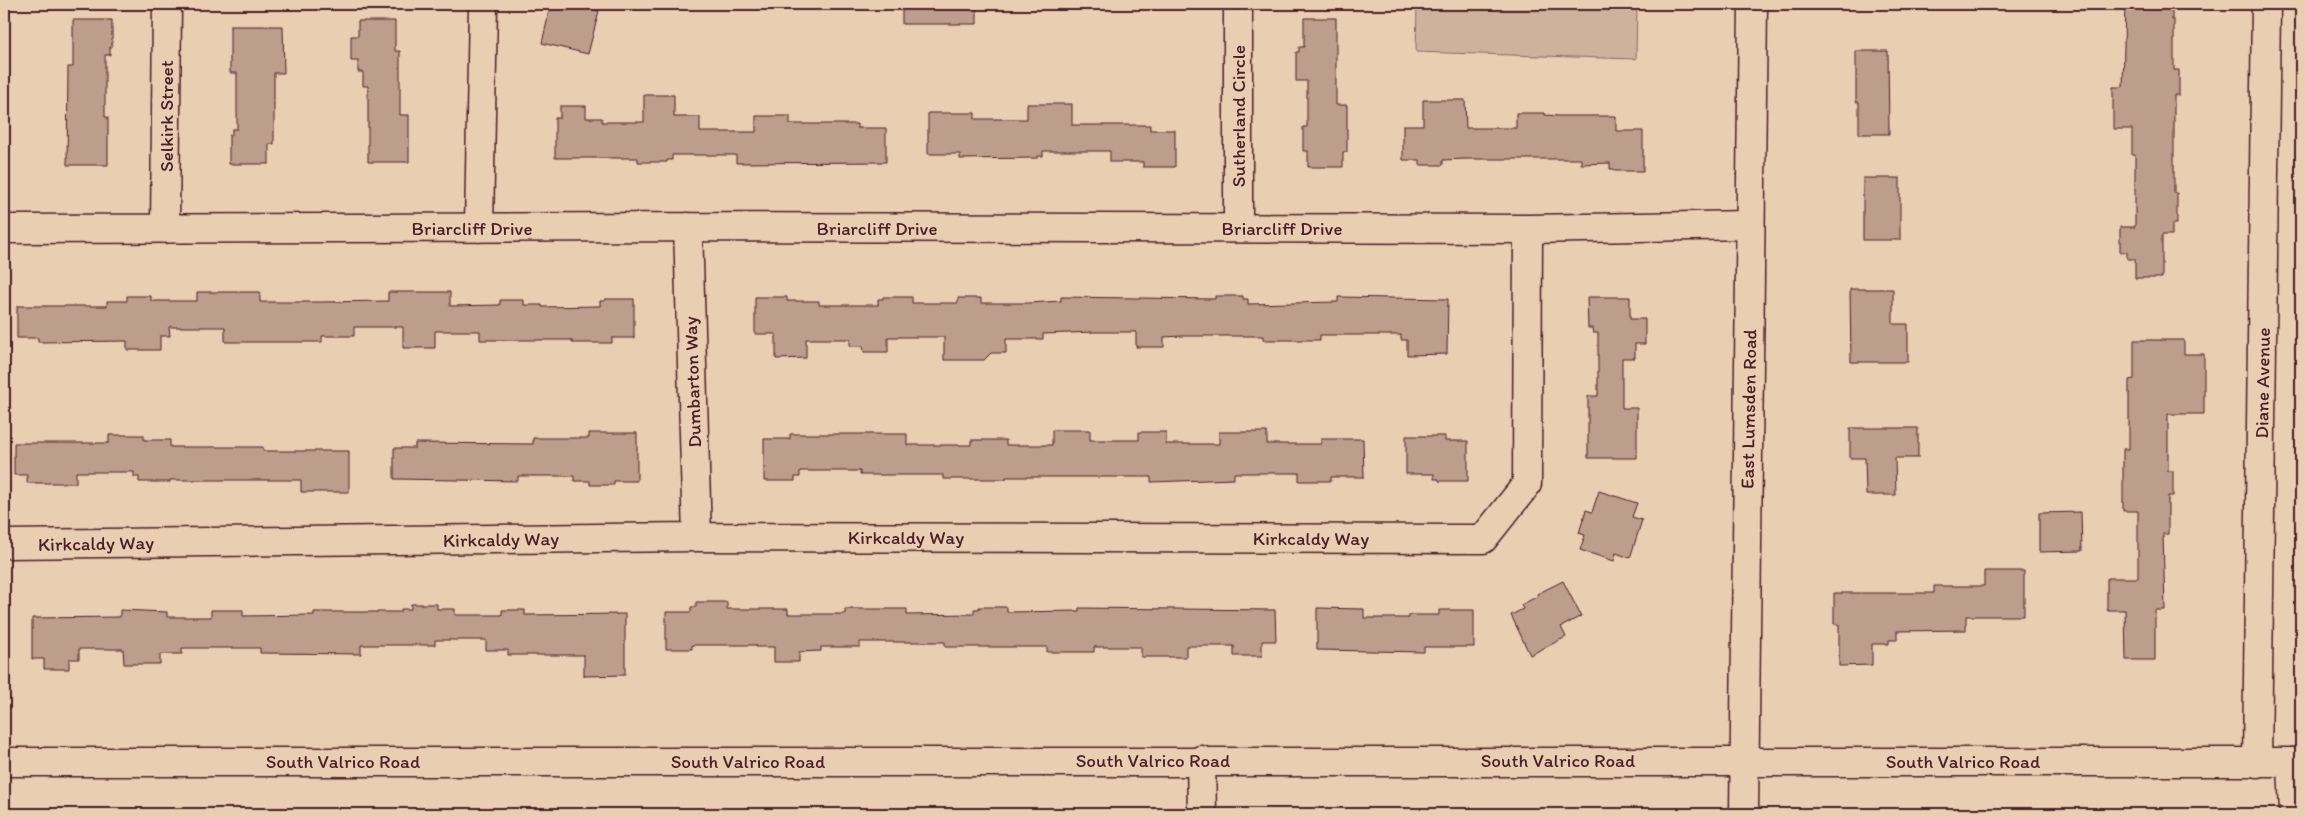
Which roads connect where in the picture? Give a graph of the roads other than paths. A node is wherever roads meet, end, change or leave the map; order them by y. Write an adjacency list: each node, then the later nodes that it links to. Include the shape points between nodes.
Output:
1 (167, 4): 11 (street, Selkirk Street)
2 (483, 4): 8 (street)
3 (1238, 4): 9 (street, Sutherland Circle)
4 (1753, 4): 6 (street, East Lumsden Road)
5 (2266, 4): 19 (street, Diane Avenue)
6 (1750, 225): 12 (street, Briarcliff Drive); 16 (street, East Lumsden Road)
7 (688, 227): 8 (street, Briarcliff Drive); 9 (street, Briarcliff Drive); 13 (street, Dumbarton Way)
8 (479, 228): 11 (street, Briarcliff Drive)
9 (1238, 228): 12 (street, Briarcliff Drive)
10 (4, 229): 11 (street, Briarcliff Drive)
11 (166, 229)
12 (1528, 229): 13 (street, Kirkcaldy Way, via 1527,484 1483,539)
13 (697, 536): 14 (street, Kirkcaldy Way)
14 (4, 544)
15 (1201, 760): 16 (street, South Valrico Road); 17 (street, South Valrico Road); 20 (street)
16 (1743, 760): 19 (street, South Valrico Road); 21 (street, East Lumsden Road)
17 (4, 762)
18 (2296, 762): 19 (street, South Valrico Road); 22 (street)
19 (2257, 763)
20 (1202, 814)
21 (1744, 814)
22 (2294, 814)

